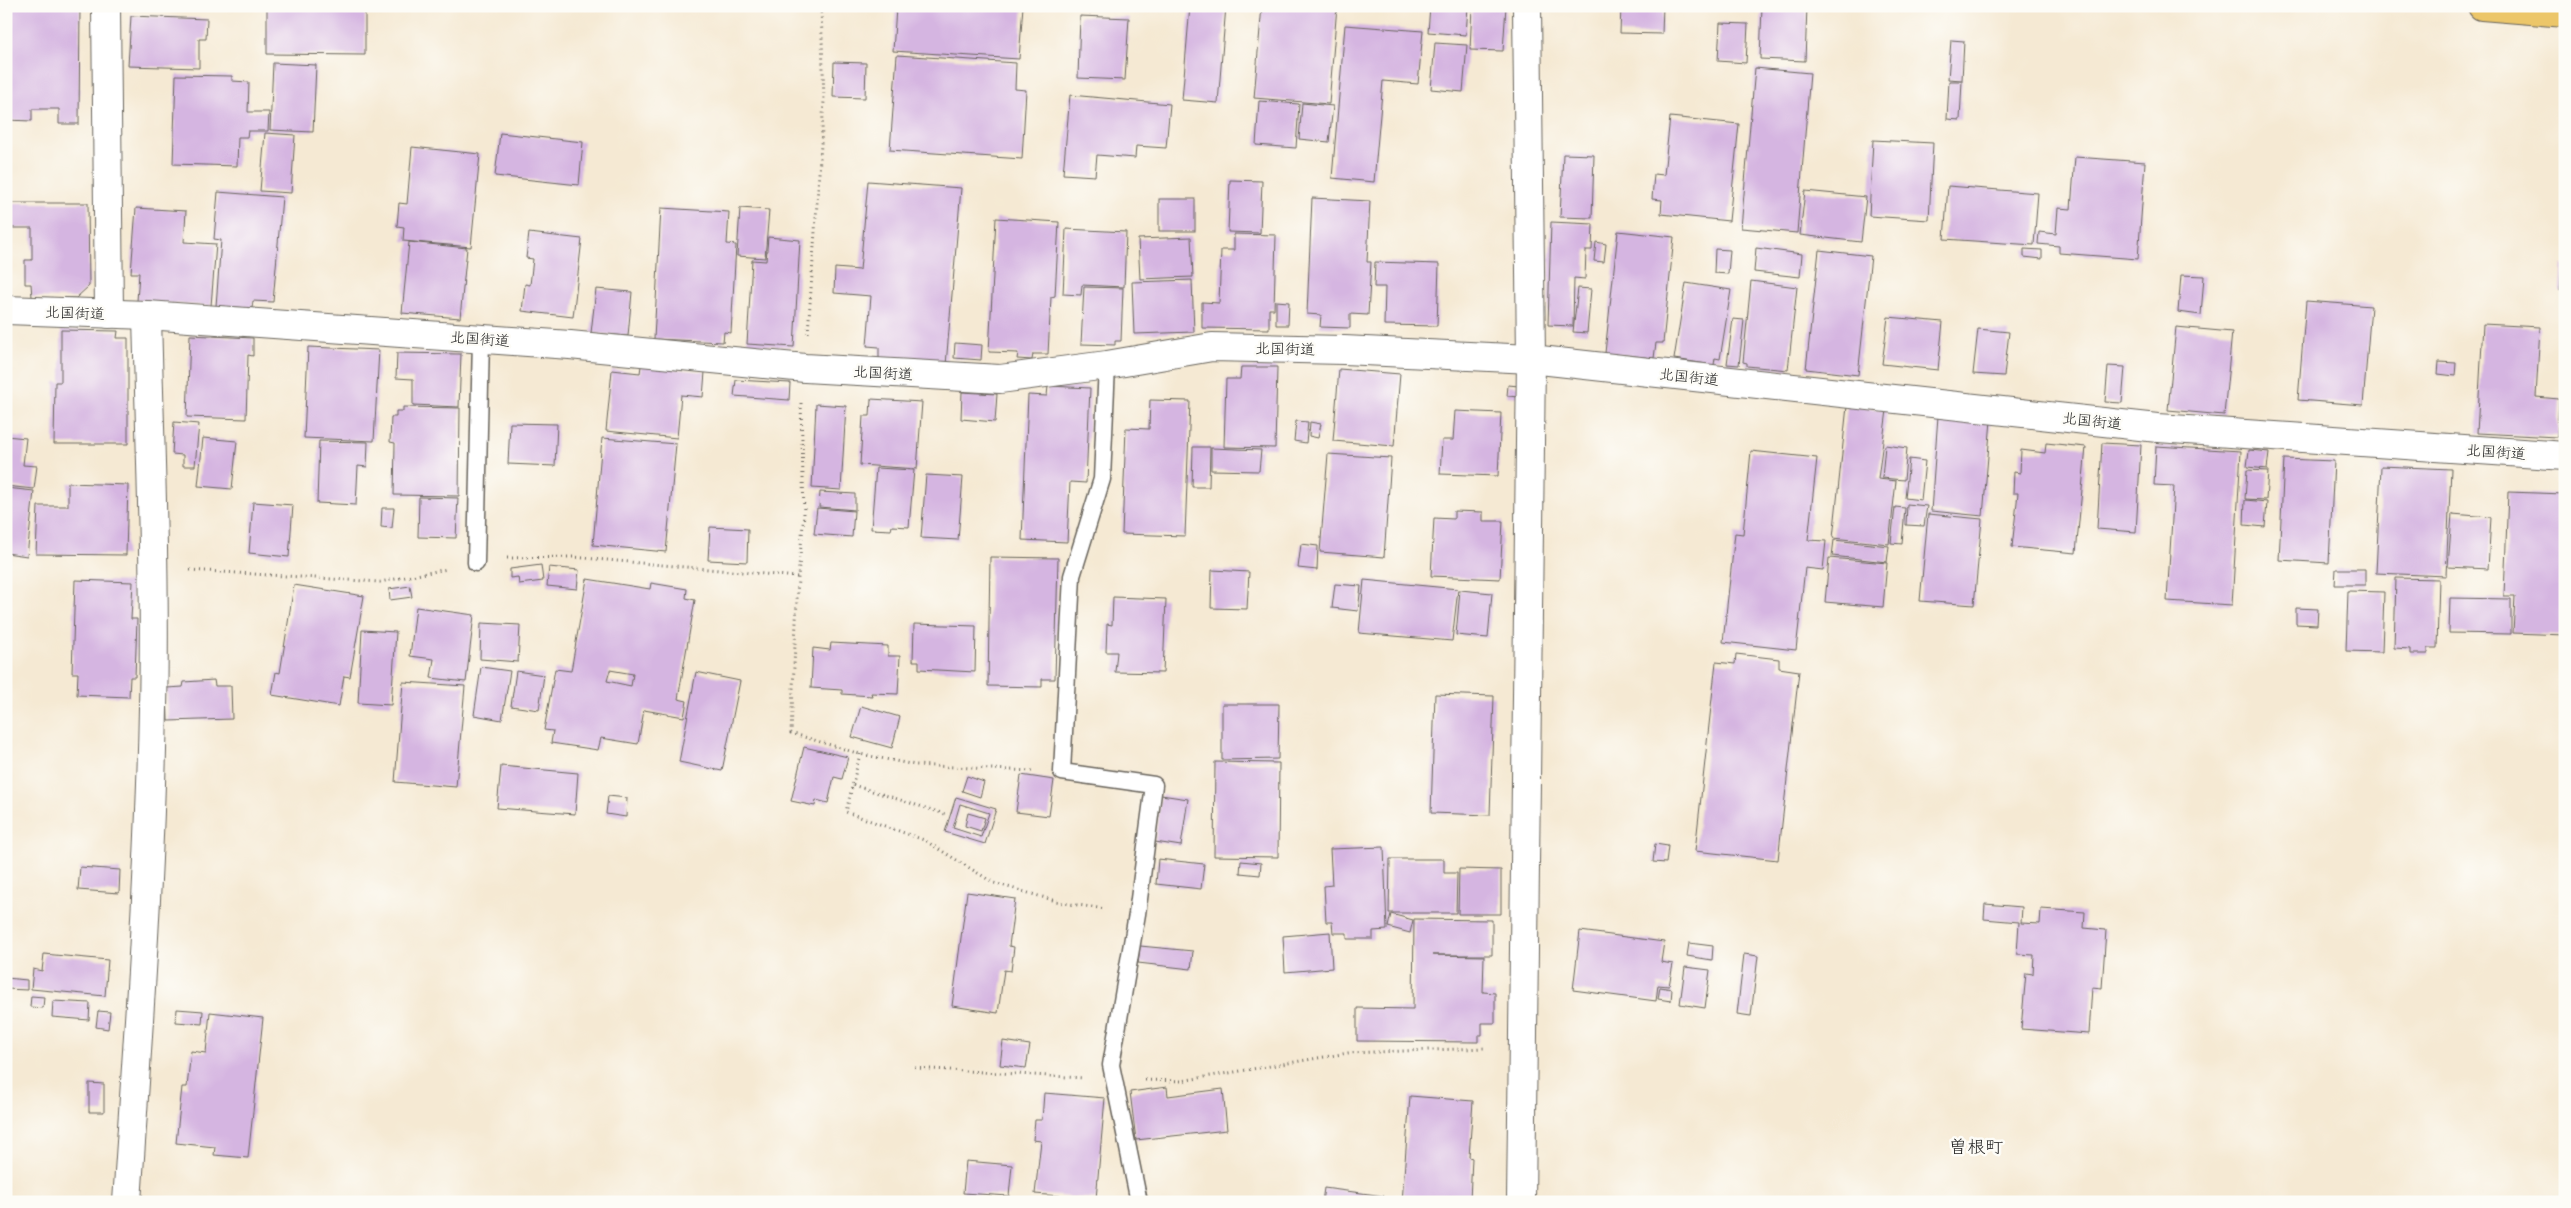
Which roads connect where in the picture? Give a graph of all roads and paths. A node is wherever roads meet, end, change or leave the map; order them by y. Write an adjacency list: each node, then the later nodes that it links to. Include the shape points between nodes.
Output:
1 (106, 6): 7 (street)
2 (821, 6): 12 (path, via 824,101)
3 (1527, 6): 10 (street)
4 (2482, 6): 5 (highway)
5 (2565, 13)
6 (6, 310): 7 (street, 北国街道)
7 (109, 314): 8 (street, 北国街道)
8 (147, 315): 9 (street, 北国街道); 15 (street)
9 (481, 339): 12 (street, 北国街道); 14 (lane)
10 (1531, 359): 11 (street, 北国街道, via 1212,347); 13 (street, 北国街道, via 2158,428); 22 (street)
11 (1107, 366): 12 (street, 北国街道, via 1000,379); 18 (lane, via 1102,479 1072,576)
12 (802, 368): 16 (path, via 804,514)
13 (2565, 456)
14 (476, 563): 15 (path, via 380,582); 16 (path, via 517,557 573,557)
15 (153, 568): 25 (street, via 153,708 141,1000)
16 (798, 577): 17 (path, via 790,734)
17 (860, 754): 18 (path, via 915,765); 19 (path)
18 (1062, 772): 21 (lane, via 1154,785)
19 (853, 785): 20 (path); 21 (path, via 846,812 924,840 994,883 1063,903)
20 (948, 815)
21 (1137, 914): 24 (lane, via 1111,1066)
22 (1522, 1050): 24 (path, via 1482,1047 1348,1053 1181,1081); 27 (street)
23 (915, 1068): 24 (path)
24 (1113, 1080): 26 (lane)
25 (127, 1202)
26 (1139, 1202)
27 (1521, 1202)

